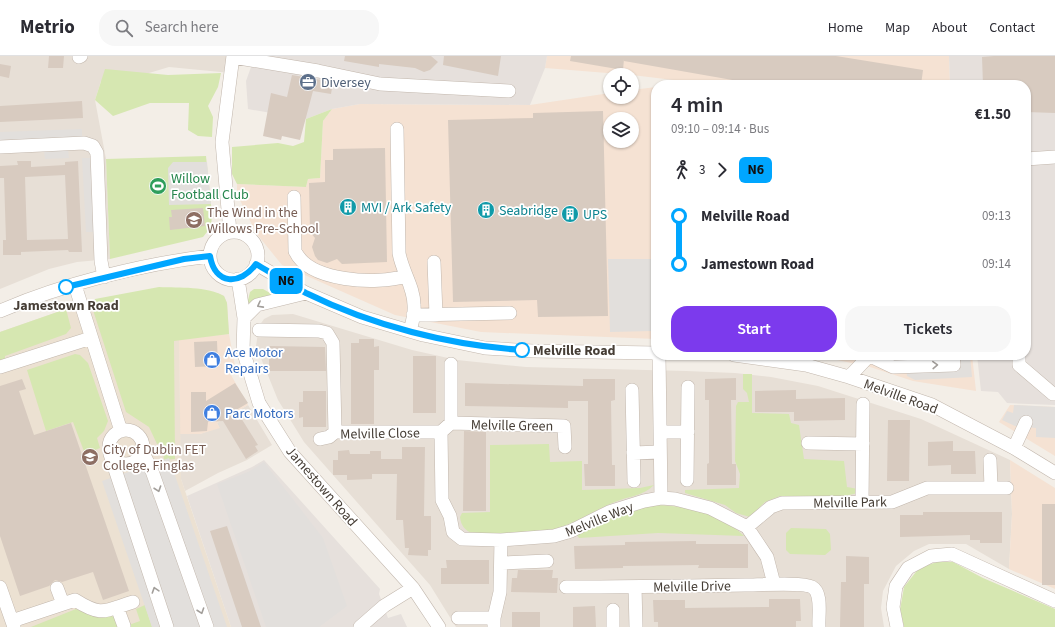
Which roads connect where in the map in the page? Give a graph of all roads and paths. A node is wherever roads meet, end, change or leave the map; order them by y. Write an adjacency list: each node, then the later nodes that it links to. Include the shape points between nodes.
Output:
1 (233, 57): 2 (street, via 380,84); 8 (street, via 222,142)
2 (509, 91)
3 (397, 129): 12 (street, via 399,253)
4 (0, 147): 13 (street, via 84,143 93,146 97,153 101,261)
5 (1055, 157): 6 (street)
6 (1031, 158)
7 (294, 197): 12 (street, via 295,245 299,258 336,278 383,281)
8 (230, 232): 9 (street, via 216,240); 11 (street, via 244,234 251,239 257,250)
9 (210, 256): 13 (street, via 184,259); 14 (street, via 218,273 229,279)
10 (434, 262): 20 (street)
11 (256, 264): 14 (street, via 249,274); 16 (street)
12 (406, 276): 19 (street, via 414,305)
13 (104, 277): 15 (street)
14 (238, 279): 21 (street, Jamestown Road)
15 (75, 285): 17 (street, via 29,298); 24 (street)
16 (306, 293): 21 (street, one-way to 21, via 257,305); 23 (street, via 362,317)
17 (0, 311)
18 (510, 313): 20 (street)
19 (413, 315): 20 (street); 23 (street)
20 (436, 315)
21 (244, 318): 72 (street, Jamestown Road, via 243,350 259,403 290,452)
22 (259, 330): 43 (street, via 319,330 327,333 333,343)
23 (410, 331): 25 (street, via 485,348)
24 (91, 338): 34 (street); 42 (street)
25 (651, 353)
26 (659, 360): 44 (street)
27 (770, 360): 35 (street, Melville Road, via 806,365)
28 (865, 360): 35 (street)
29 (880, 360): 32 (street, via 893,367)
30 (954, 360): 32 (street, one-way to 30, via 954,365)
31 (1019, 360): 38 (street, via 1019,365)
32 (907, 361)
33 (451, 364): 41 (street, Melville Way)
34 (0, 367)
35 (849, 377): 50 (street, Melville Road, via 932,405)
36 (688, 387): 45 (street)
37 (632, 390): 53 (street)
38 (1055, 394)
39 (863, 404): 48 (street)
40 (1026, 422): 50 (street)
41 (446, 427): 43 (street, Melville Close); 49 (street, Melville Green, via 564,426); 64 (street, Melville Way, via 442,500 450,516 453,532 462,539)
42 (121, 431): 52 (street, via 130,430 140,436 143,441); 54 (street, via 111,439)
43 (335, 432): 46 (street, Melville Close, via 329,437)
44 (661, 432): 45 (street); 51 (street)
45 (688, 432): 57 (street)
46 (320, 438)
47 (808, 443): 48 (street)
48 (863, 444): 62 (street)
49 (565, 447)
50 (1014, 448): 56 (street, Melville Road)
51 (660, 452): 53 (street); 61 (street)
52 (143, 453): 54 (street, via 136,462 124,464 118,463); 83 (street, one-way to 83, via 152,471)
53 (634, 453): 58 (street)
54 (110, 454): 82 (street, one-way to 54)
55 (990, 460): 59 (street)
56 (1055, 473)
57 (687, 480)
58 (634, 481)
59 (991, 488): 60 (street, Melville Park); 62 (street, Melville Park, via 927,488 892,502)
60 (1007, 488)
61 (661, 498): 63 (street, Melville Way, via 710,508); 64 (street, Melville Way, via 609,512 571,531 554,536)
62 (862, 502): 63 (street, Melville Park, via 782,503 771,507)
63 (747, 528): 67 (street, Melville Way, via 767,557)
64 (501, 540): 66 (street)
65 (547, 561): 66 (street)
66 (502, 562): 79 (street)
67 (774, 584): 70 (street, Melville Drive); 88 (street, Melville Drive, via 810,586 816,590)
68 (0, 587): 80 (street)
69 (566, 587): 70 (street, Melville Drive)
70 (635, 587): 87 (street)
71 (57, 588): 75 (street)
72 (414, 588): 84 (street, via 384,606); 85 (street, Jamestown Road)
73 (1055, 601): 89 (street, via 952,554 931,556 908,568 896,586 893,607)
74 (133, 602): 76 (street)
75 (63, 604): 76 (street, via 74,600 87,608 102,612); 80 (street)
76 (117, 607): 81 (street)
77 (613, 610): 86 (street)
78 (458, 618): 79 (street)
79 (494, 622)
80 (13, 624)
81 (124, 626)
82 (167, 627)
83 (207, 627)
84 (360, 627)
85 (439, 627)
86 (613, 627)
87 (636, 627)
88 (819, 627)
89 (897, 627)

